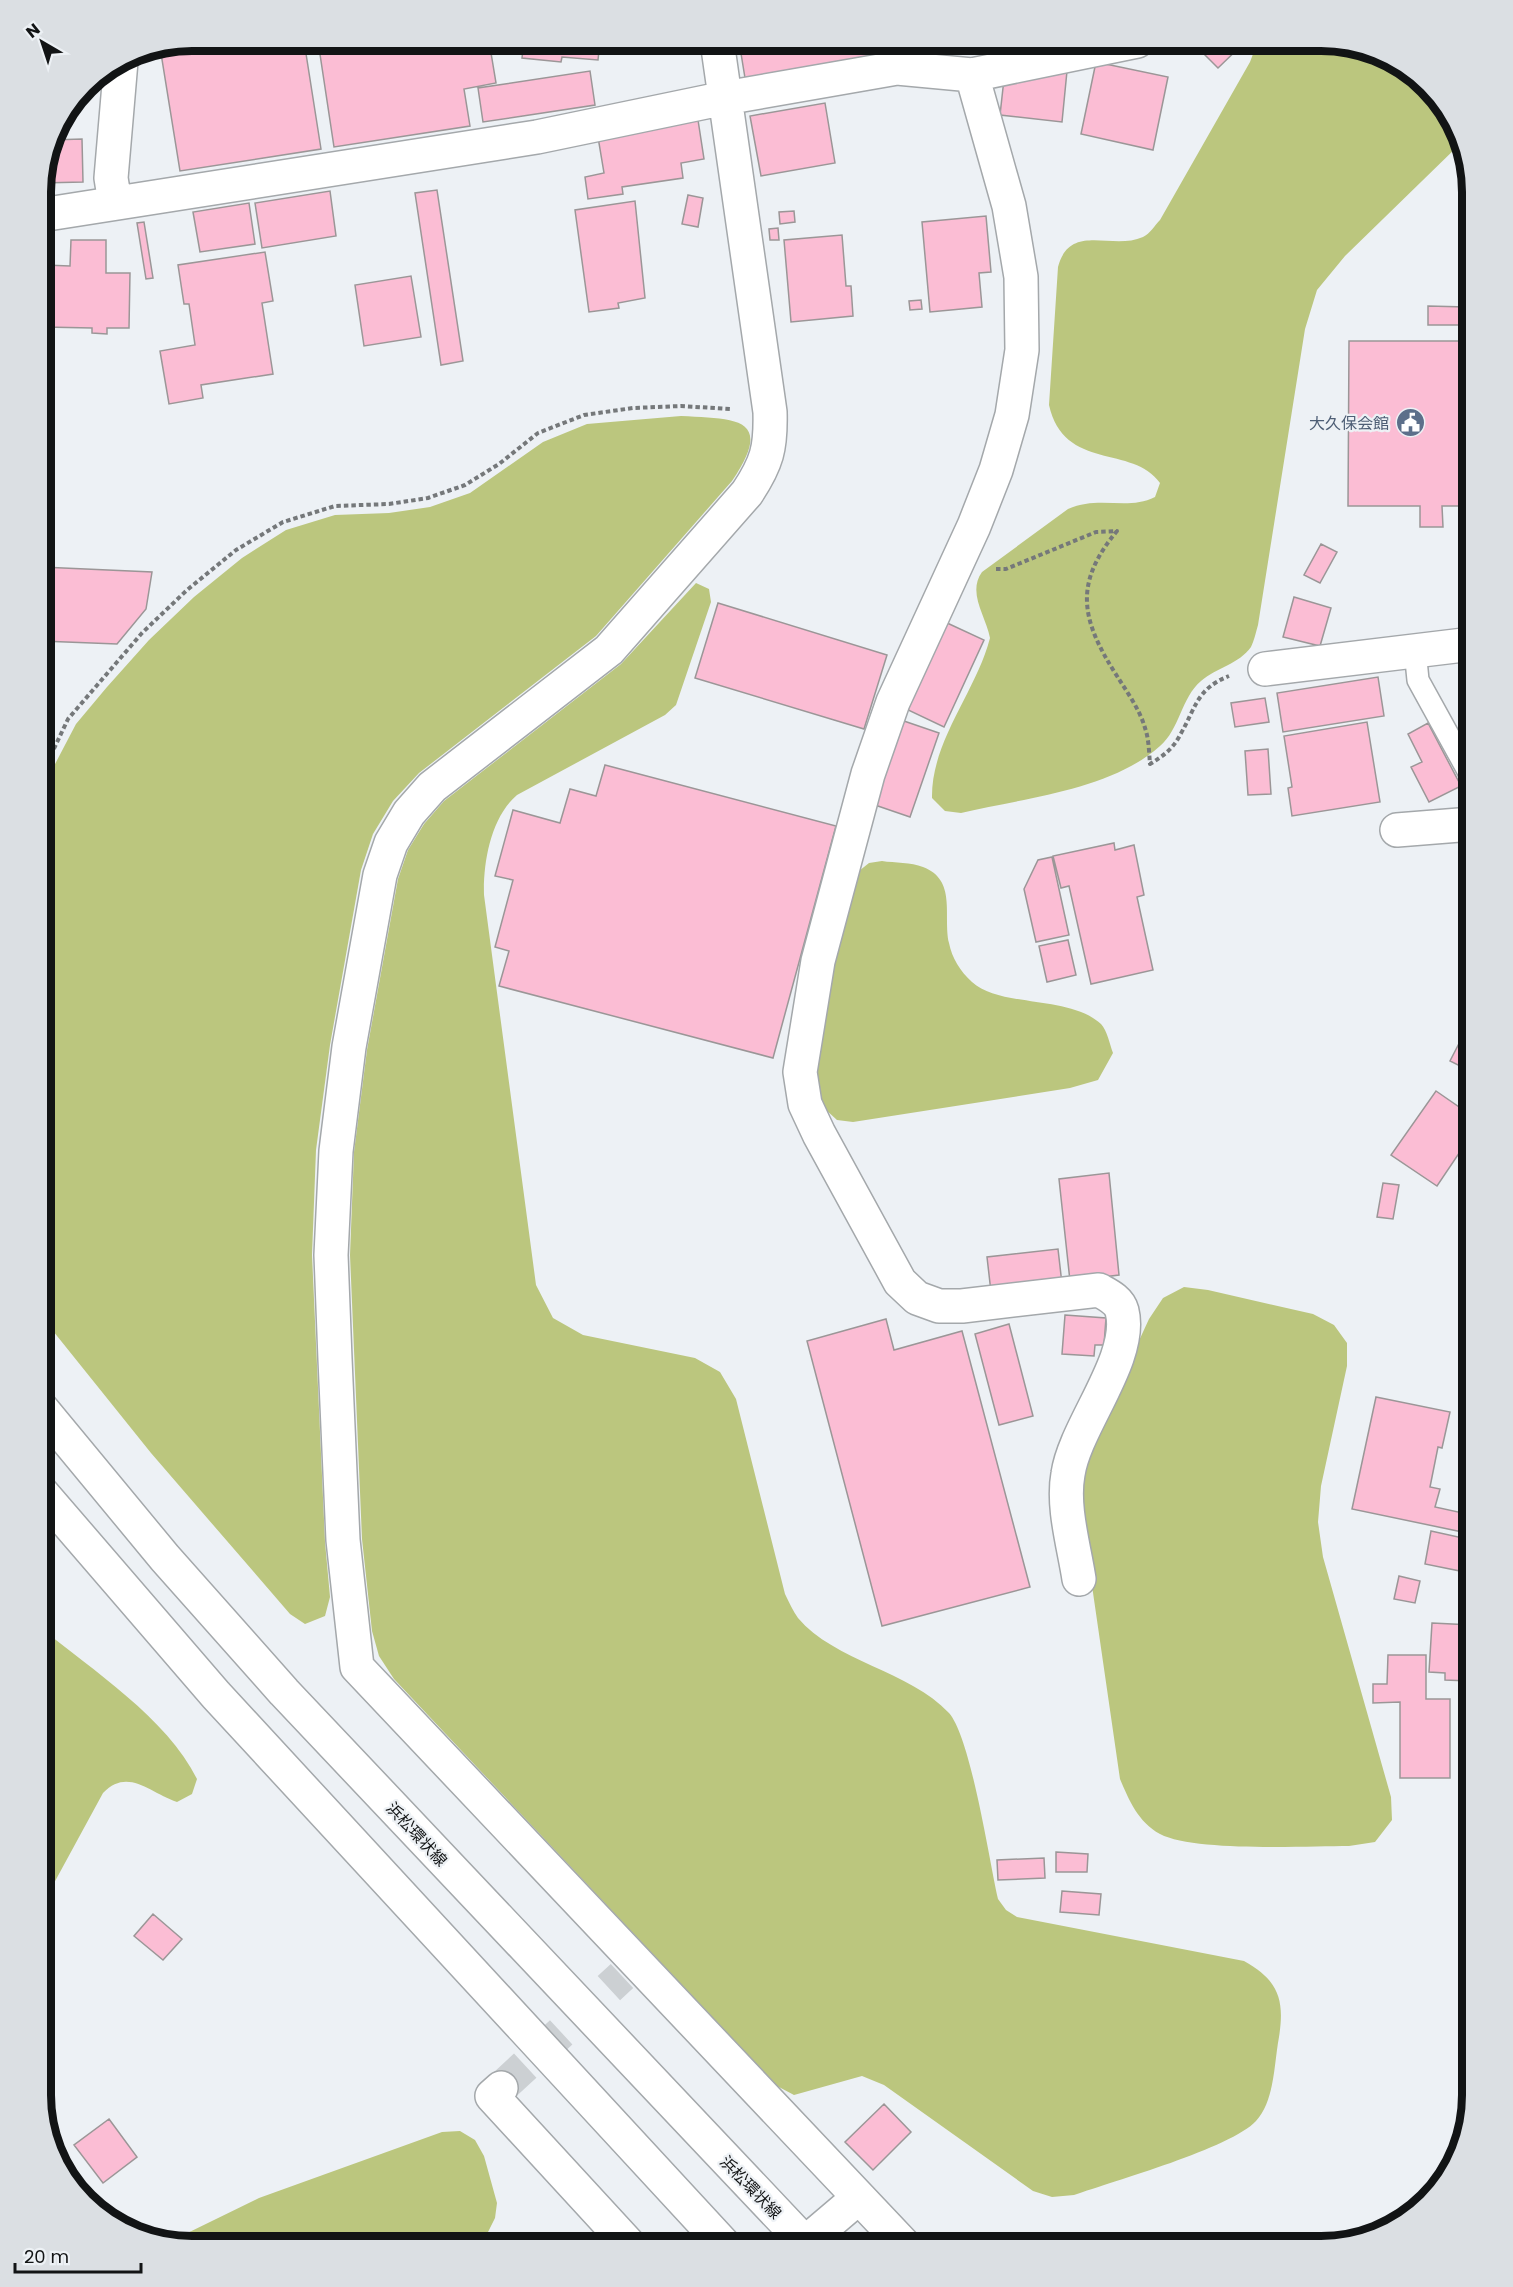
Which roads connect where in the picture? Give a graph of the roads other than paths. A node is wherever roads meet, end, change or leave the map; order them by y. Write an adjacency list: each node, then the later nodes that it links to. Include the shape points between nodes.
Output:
1 (718, 51): 5 (street)
2 (1088, 51): 4 (street)
3 (121, 71): 6 (street, via 111,178)
4 (972, 75): 5 (street, via 897,68); 16 (street, via 1017,240 1022,350 1012,415 996,470 893,702 868,774 818,961 800,1072 805,1104 819,1134 900,1282 917,1298 939,1306 962,1306 1099,1290 1112,1297 1121,1309 1123,1326 1117,1357 1071,1458 1067,1477)
5 (725, 98): 6 (street, via 537,137); 18 (street, via 770,412 771,441 763,469 747,493 626,631 588,666 432,787 409,813 391,843 380,875 349,1047 336,1151 331,1255 344,1540 357,1667 629,1970)
6 (115, 203): 7 (street)
7 (51, 213)
8 (1462, 645): 9 (street)
9 (1415, 650): 10 (street); 11 (lane, via 1418,680)
10 (1265, 669)
11 (1462, 758)
12 (1462, 825): 13 (street)
13 (1397, 830)
14 (51, 1420): 21 (street, 浜松環状線, via 165,1558 292,1700)
15 (51, 1504): 20 (street, via 224,1704)
16 (1078, 1578)
17 (501, 2088): 19 (street, via 492,2096)
18 (858, 2198): 22 (street); 23 (street)
19 (621, 2236)
20 (716, 2236)
21 (798, 2236)
22 (817, 2236)
23 (895, 2236)

